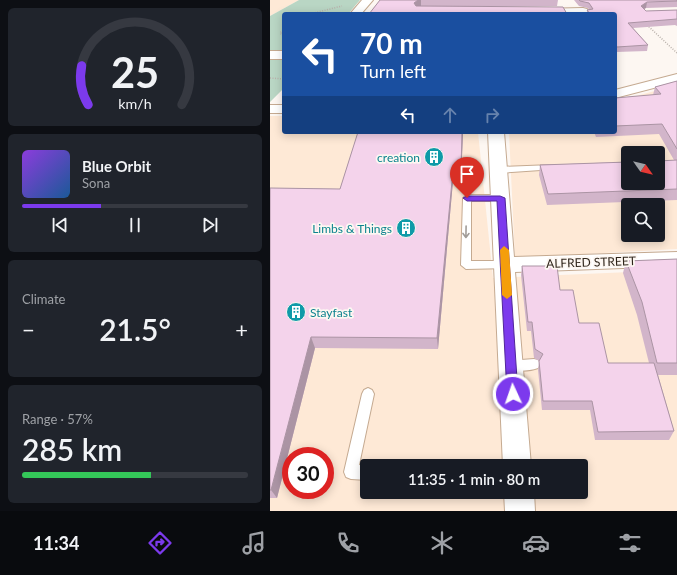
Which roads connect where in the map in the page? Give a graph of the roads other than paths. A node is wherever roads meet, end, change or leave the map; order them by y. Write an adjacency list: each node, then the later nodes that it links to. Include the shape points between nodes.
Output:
1 (534, 0): 2 (street)
2 (531, 12)
3 (270, 55): 4 (street)
4 (282, 55)
5 (677, 78): 6 (street)
6 (617, 94)
7 (496, 134): 9 (street)
8 (561, 166): 9 (lane)
9 (498, 170): 10 (street)
10 (500, 198): 12 (street); 12 (lane, one-way to 12, via 467,198 466,265)
11 (677, 259): 12 (street, ALFRED STREET)
12 (505, 265): 14 (street)
13 (534, 364): 14 (lane)
14 (511, 365): 16 (street)
15 (368, 394): 17 (lane, via 351,472)
16 (517, 459)
17 (360, 473)
18 (519, 499): 19 (street)
19 (520, 511)

